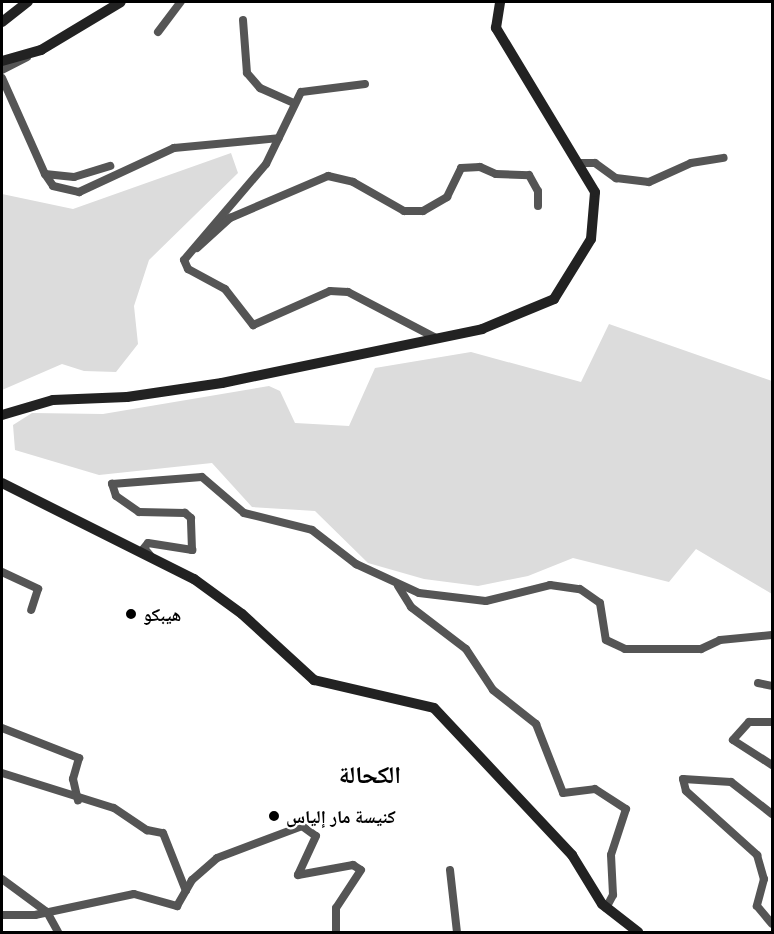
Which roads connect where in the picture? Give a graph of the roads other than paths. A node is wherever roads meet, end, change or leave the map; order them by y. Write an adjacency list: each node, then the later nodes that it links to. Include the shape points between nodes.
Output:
1 (28, 2): 6 (main road)
2 (121, 2): 8 (main road)
3 (181, 2): 7 (street)
4 (499, 2): 16 (main road, via 496,28)
5 (243, 20): 13 (street, via 247,73 260,88)
6 (2, 22)
7 (158, 32)
8 (41, 50): 9 (main road); 10 (street)
9 (2, 62)
10 (2, 70)
11 (2, 78): 18 (street)
12 (365, 84): 13 (street, via 309,87)
13 (293, 104): 14 (street)
14 (279, 138): 18 (street, via 174,148 79,192 53,186); 20 (street, via 262,169 195,242)
15 (724, 158): 16 (street, via 691,163 649,182 616,178 595,163)
16 (581, 163): 21 (main road, via 595,192 596,226 554,299 539,310 482,329)
17 (110, 166): 18 (street, via 74,177)
18 (45, 174)
19 (538, 206): 20 (street, via 538,191 529,175 496,174 480,167 461,168 447,197 423,212 404,211 353,182 328,176 230,218 200,244)
20 (186, 267): 21 (street, via 225,289 253,325 330,291 348,292)
21 (436, 338): 22 (main road, via 222,383 127,397 53,400)
22 (2, 415)
23 (2, 483): 24 (main road)
24 (153, 557): 26 (street, via 145,545 184,551 196,547 191,518 185,513 139,512 116,496 112,484 202,477 244,513 312,530 356,564); 40 (main road, via 225,600 314,680 421,702 448,718 572,855)
25 (2, 572): 27 (street, via 38,589)
26 (398, 586): 28 (street, via 480,600 550,585 580,589 600,603 606,640 625,649 700,649 720,640); 40 (street, via 411,607 466,648 493,690 537,724 563,793 598,790 626,809 611,855 613,895)
27 (31, 610)
28 (772, 635)
29 (758, 683): 30 (street)
30 (772, 686)
31 (772, 722): 33 (street, via 742,725 733,740)
32 (2, 728): 35 (street, via 79,758 73,779)
33 (772, 765)
34 (2, 773): 35 (street)
35 (78, 800): 39 (street, via 114,808 147,830 164,833)
36 (772, 814): 43 (street, via 730,782 683,779 686,791 757,855 764,879 757,906)
37 (450, 870): 46 (street)
38 (2, 879): 41 (street)
39 (186, 891): 41 (street, via 177,906 134,894); 45 (street, via 204,867 232,849 306,827 316,836 298,875 353,864 361,870 340,898)
40 (606, 908): 47 (main road)
41 (47, 912): 42 (street); 44 (street)
42 (2, 915)
43 (772, 924)
44 (58, 933)
45 (336, 933)
46 (457, 933)
47 (638, 933)

